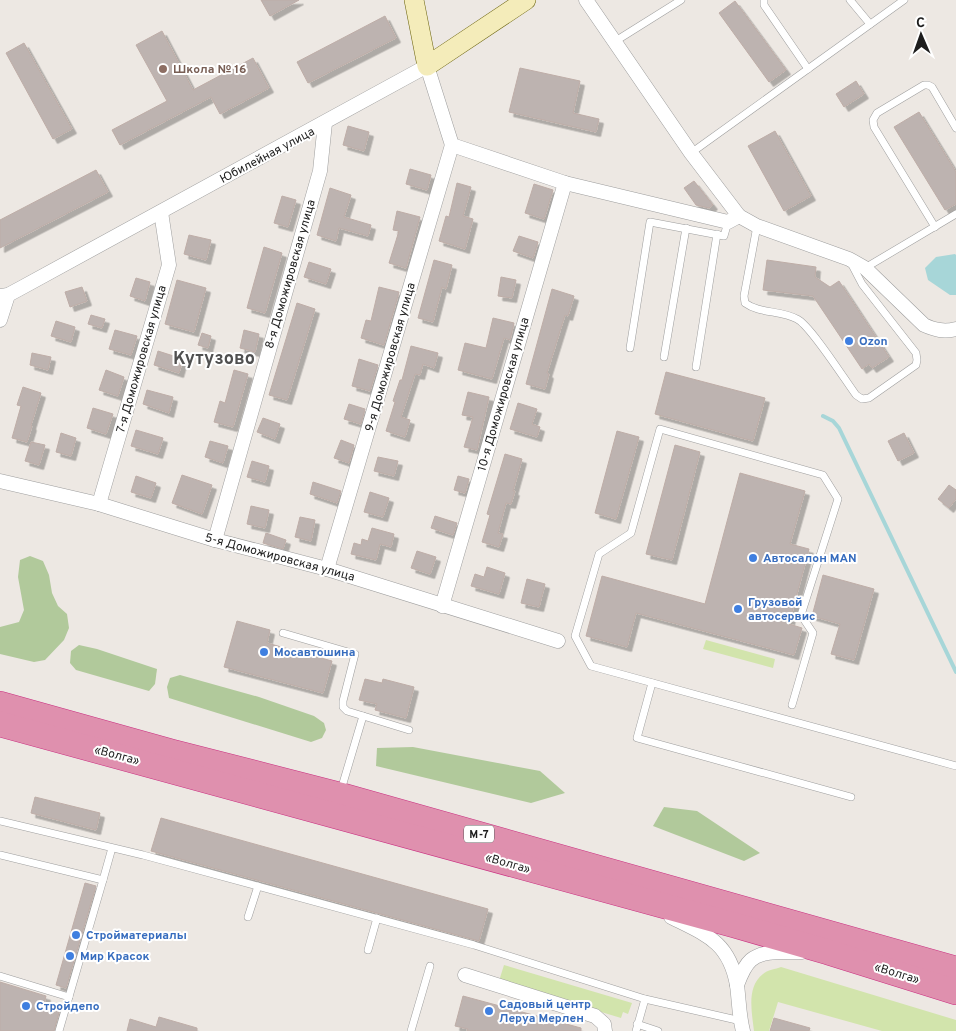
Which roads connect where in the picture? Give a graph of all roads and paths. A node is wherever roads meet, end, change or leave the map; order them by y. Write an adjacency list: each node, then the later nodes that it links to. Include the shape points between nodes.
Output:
1 (414, 0): 10 (street)
2 (526, 0): 10 (street, Юбилейная улица)
3 (586, 0): 9 (street)
4 (681, 0): 9 (lane)
5 (764, 0): 11 (lane, via 764,5)
6 (850, 0): 8 (lane)
7 (904, 0): 8 (lane)
8 (870, 24): 11 (lane)
9 (613, 42): 15 (street)
10 (427, 66): 12 (street, Юбилейная улица); 14 (street)
11 (808, 68): 15 (lane)
12 (325, 123): 17 (street, Юбилейная улица); 34 (street, 8-я Доможировская улица, via 320,171)
13 (956, 128): 21 (lane, via 928,85 877,113 873,120 874,127)
14 (452, 145): 16 (street); 35 (street, 9-я Доможировская улица)
15 (691, 153): 19 (street)
16 (565, 183): 19 (street); 36 (street, 10-я Доможировская улица)
17 (161, 212): 26 (street, Юбилейная улица); 33 (street, 7-я Доможировская улица, via 169,265)
18 (956, 214): 21 (lane)
19 (733, 219): 20 (street); 23 (lane, via 724,236)
20 (757, 226): 24 (street); 24 (lane, via 745,303 792,316 804,324 862,399 869,398 918,360 916,353 862,284)
21 (935, 227): 25 (lane)
22 (686, 228): 23 (lane); 29 (lane, via 650,222); 30 (lane)
23 (717, 234): 31 (lane)
24 (849, 259): 25 (street)
25 (865, 268): 28 (street, via 924,325 935,330)
26 (4, 296): 27 (street)
27 (0, 320)
28 (956, 329)
29 (630, 348)
30 (664, 358)
31 (696, 367)
32 (0, 481): 33 (street, 5-я Доможировская улица)
33 (99, 504): 34 (street, 5-я Доможировская улица)
34 (215, 540): 35 (street, 5-я Доможировская улица)
35 (327, 569): 36 (street, 5-я Доможировская улица)
36 (442, 606): 38 (street, 5-я Доможировская улица)
37 (283, 633): 42 (lane, via 356,654 343,707)
38 (558, 640)
39 (652, 683): 41 (lane, via 591,666 575,636 599,554 631,533 660,429 823,474 838,499 801,615 813,634); 47 (lane); 49 (lane, via 637,738)
40 (0, 704): 48 (highway, «Волга» / М-7)
41 (792, 705)
42 (363, 716): 44 (lane); 48 (lane)
43 (0, 724): 45 (highway, «Волга» / М-7)
44 (409, 730)
45 (43, 736): 46 (street); 55 (highway, «Волга» / М-7)
46 (0, 739)
47 (956, 766)
48 (340, 795): 61 (highway, «Волга» / М-7)
49 (851, 797)
50 (0, 821): 51 (lane)
51 (112, 848): 53 (lane); 54 (lane)
52 (0, 855): 53 (lane)
53 (103, 880): 66 (lane)
54 (258, 886): 56 (lane); 57 (lane)
55 (635, 899): 59 (highway, «Волга» / М-7); 64 (street, via 706,934 725,950)
56 (248, 917)
57 (377, 918): 58 (lane); 67 (lane)
58 (368, 950)
59 (828, 952): 64 (street, via 767,953 751,960); 65 (highway, «Волга» / М-7)
60 (430, 966): 71 (lane)
61 (956, 969)
62 (465, 975): 72 (street, via 596,1016 604,1024)
63 (0, 976): 66 (lane)
64 (737, 985): 68 (street)
65 (956, 992)
66 (69, 997): 70 (lane)
67 (646, 999): 68 (lane); 69 (lane)
68 (742, 1026)
69 (636, 1028): 73 (lane)
70 (59, 1031)
71 (411, 1031)
72 (605, 1031)
73 (658, 1031)

